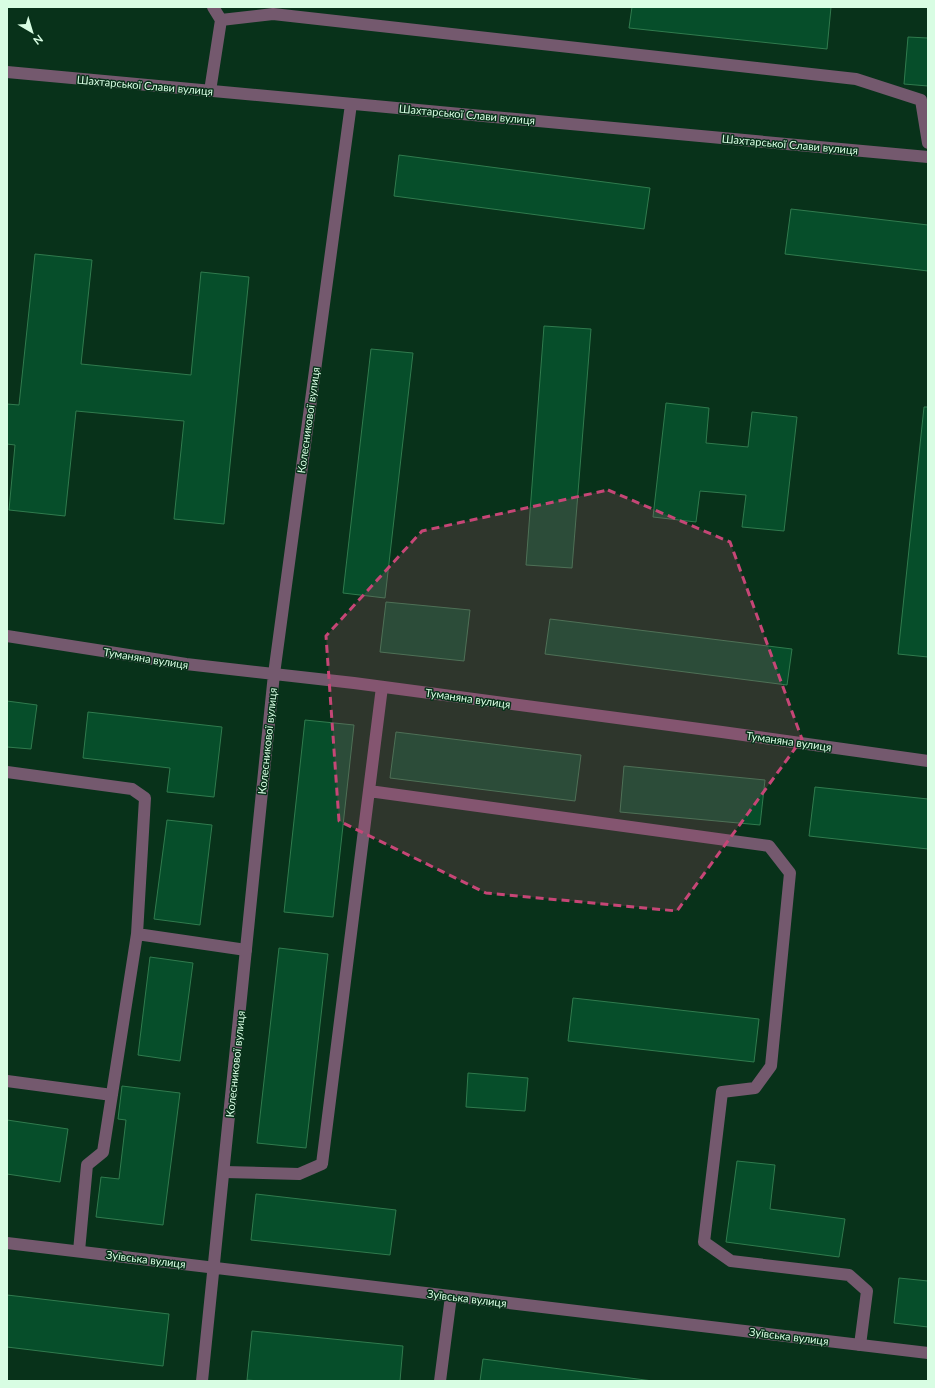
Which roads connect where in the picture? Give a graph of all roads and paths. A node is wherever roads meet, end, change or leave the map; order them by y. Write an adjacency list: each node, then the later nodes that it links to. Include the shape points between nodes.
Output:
1 (213, 7): 2 (street)
2 (222, 20): 4 (street); 6 (street, via 273,14 856,79 921,100)
3 (7, 72): 4 (street, Шахтарської Слави вулиця)
4 (210, 91): 5 (street, Шахтарської Слави вулиця)
5 (351, 104): 7 (street, Шахтарської Слави вулиця); 9 (street, Колесникової вулиця)
6 (928, 143)
7 (928, 157)
8 (7, 636): 9 (street, Туманяна вулиця, via 186,664)
9 (274, 674): 10 (street, Туманяна вулиця); 15 (street, Колесникової вулиця)
10 (382, 687): 11 (street, Туманяна вулиця); 13 (street)
11 (928, 761)
12 (7, 772): 14 (street, via 132,788 145,798)
13 (369, 791): 18 (street, via 322,1164 299,1174); 23 (street, via 769,846 790,874 771,1066 755,1088 722,1092 704,1242 731,1261 849,1275 866,1291)
14 (137, 934): 15 (street); 17 (street)
15 (246, 950): 18 (street, Колесникової вулиця)
16 (7, 1081): 17 (street)
17 (112, 1095): 20 (street, via 103,1152 87,1165)
18 (224, 1172): 21 (street, Колесникової вулиця)
19 (7, 1242): 20 (street, Зуївська вулиця)
20 (79, 1251): 21 (street, Зуївська вулиця)
21 (215, 1267): 22 (street, Зуївська вулиця); 25 (street, Колесникової вулиця)
22 (451, 1296): 23 (street, Зуївська вулиця); 26 (street)
23 (860, 1345): 24 (street, Зуївська вулиця)
24 (928, 1353)
25 (202, 1381)
26 (440, 1381)

